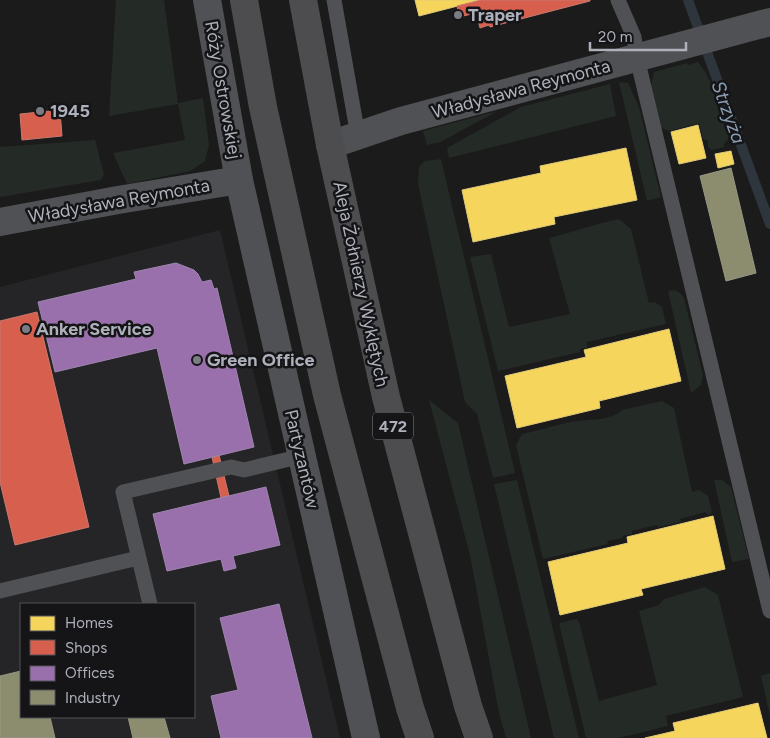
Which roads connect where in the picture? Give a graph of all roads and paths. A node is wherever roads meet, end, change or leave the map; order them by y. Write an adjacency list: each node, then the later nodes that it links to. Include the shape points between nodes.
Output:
1 (207, 0): 10 (street, Róży Ostrowskiej)
2 (244, 0): 18 (main road, via 263,107 327,395)
3 (303, 0): 9 (main road, Aleja Żołnierzy Wyklętych / 472)
4 (334, 0): 8 (lane)
5 (618, 0): 7 (lane, via 634,36)
6 (770, 22): 7 (street, Władysława Reymonta)
7 (638, 58): 8 (street, Władysława Reymonta, via 401,121); 16 (lane)
8 (358, 136): 9 (street, Władysława Reymonta)
9 (330, 144): 19 (main road, Aleja Żołnierzy Wyklętych / 472, via 386,397)
10 (239, 180): 11 (street, Władysława Reymonta); 12 (street, Partyzantów)
11 (0, 222)
12 (302, 456): 13 (lane, via 244,470 231,467 123,492); 17 (street, Partyzantów)
13 (138, 558): 14 (lane); 15 (lane)
14 (0, 591)
15 (150, 603)
16 (770, 611)
17 (366, 738)
18 (420, 738)
19 (479, 738)

